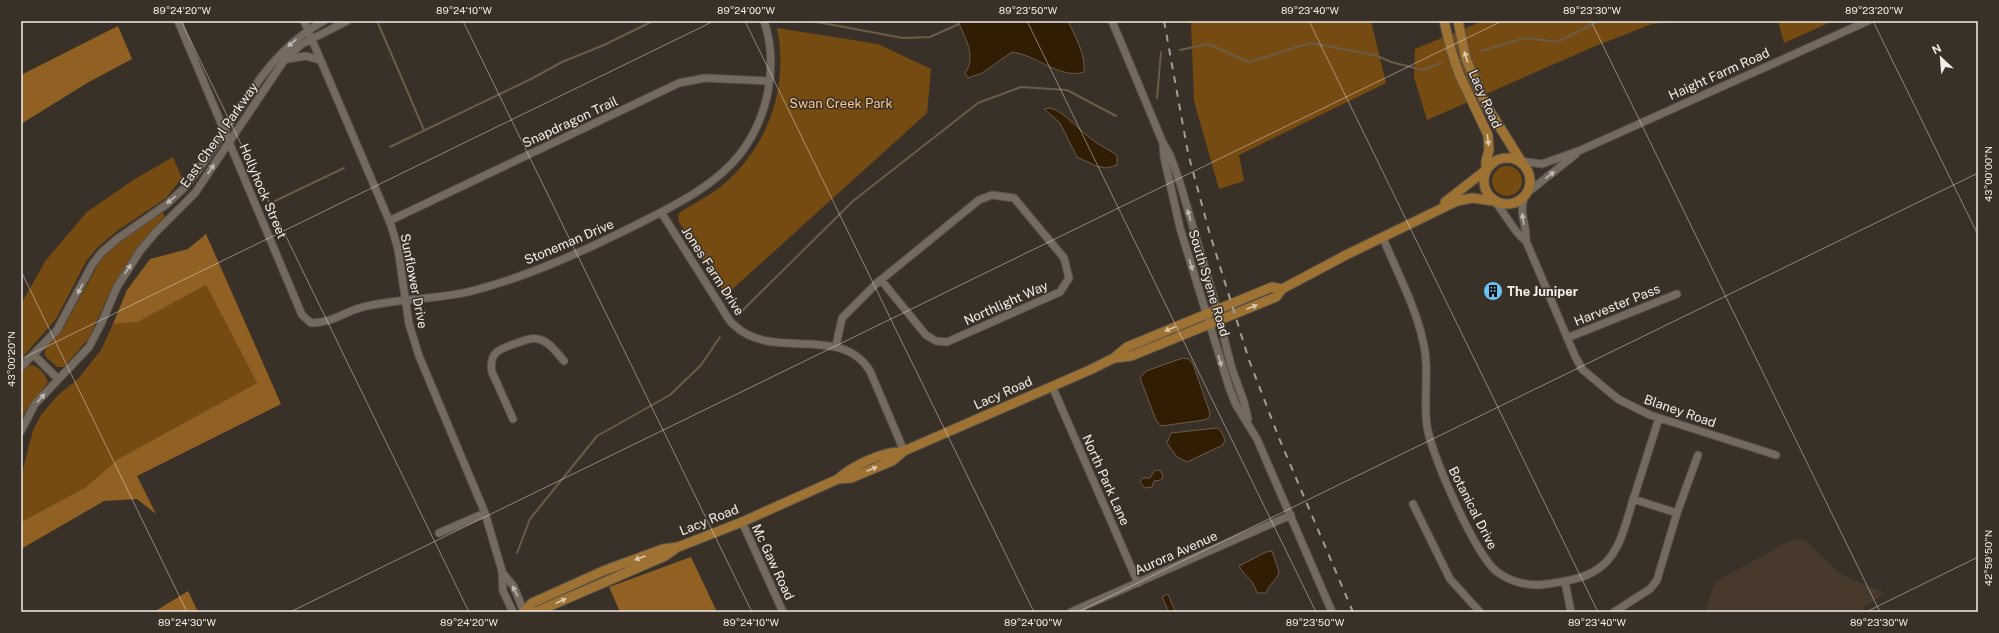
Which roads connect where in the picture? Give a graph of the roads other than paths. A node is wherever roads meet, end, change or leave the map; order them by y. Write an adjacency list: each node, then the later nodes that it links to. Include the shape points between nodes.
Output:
1 (178, 21): 15 (street, Hollyhock Street)
2 (304, 21): 10 (street, Sunflower Drive)
3 (324, 21): 10 (street, East Cheryl Parkway)
4 (347, 21): 11 (street, East Cheryl Parkway)
5 (764, 21): 14 (street, Stoneman Drive, via 772,57)
6 (1112, 21): 17 (street, South Syene Road)
7 (1444, 21): 20 (main road, Lacy Road, one-way to 20, via 1459,74 1488,134)
8 (1458, 21): 19 (main road, Lacy Road, one-way to 8, via 1483,100 1466,59)
9 (1868, 21): 18 (street, Haight Farm Road)
10 (308, 30): 11 (street, Sunflower Drive); 15 (street, East Cheryl Parkway, one-way to 15, via 274,59)
11 (312, 39): 12 (street, East Cheryl Parkway); 13 (street, Sunflower Drive)
12 (285, 59): 13 (street, via 306,56); 16 (street, East Cheryl Parkway)
13 (320, 60): 25 (street, Sunflower Drive)
14 (769, 81): 23 (street, Stoneman Drive, via 764,109 755,132 740,155 714,180); 25 (street, Snapdragon Trail, via 704,78 679,83)
15 (226, 130): 16 (street, Hollyhock Street); 39 (street, East Cheryl Parkway, one-way to 39, via 184,188 167,204 101,253 57,330)
16 (230, 142): 35 (street, Hollyhock Street, via 302,315); 43 (street, East Cheryl Parkway, one-way to 16, via 89,347 102,324 117,287 140,251 195,193)
17 (1163, 143): 32 (street, South Syene Road, one-way to 17, via 1180,183); 33 (street, South Syene Road, one-way to 33, via 1180,228)
18 (1581, 150): 19 (street, Haight Farm Road, via 1546,163); 21 (street, Haight Farm Road, one-way to 18)
19 (1521, 161): 20 (main road, via 1513,158 1499,159); 21 (main road, via 1529,171)
20 (1486, 170): 22 (main road, via 1484,187); 24 (main road, Lacy Road)
21 (1526, 195): 22 (main road, via 1511,204); 27 (street, Blaney Road, one-way to 21, via 1522,216)
22 (1494, 201): 24 (main road, Lacy Road, via 1472,198 1457,201); 27 (street, Blaney Road, via 1503,210 1518,235)
23 (661, 212): 31 (street, Stoneman Drive, via 580,252 519,276 473,291); 38 (street, Jones Farm Drive, via 723,310 733,324 743,332 774,343)
24 (1433, 212): 26 (main road, Lacy Road)
25 (389, 221): 31 (street, Sunflower Drive, via 398,250)
26 (1383, 238): 29 (main road, Lacy Road); 60 (street, Botanical Drive, via 1411,300 1424,344 1429,439 1479,550 1497,571 1518,582 1531,585)
27 (1526, 240): 37 (street, Blaney Road)
28 (881, 280): 28 (street, Northlight Way, via 979,200 992,195 1015,198 1064,258 1069,278 1060,292 947,342 936,341 926,335); 38 (street, Northlight Way, via 842,318)
29 (1282, 289): 32 (main road, Lacy Road, via 1272,287); 34 (main road, Lacy Road, one-way to 29, via 1276,297)
30 (1677, 294): 37 (street, Harvester Pass)
31 (405, 301): 35 (street, Stoneman Drive, via 363,307 324,323); 54 (street, Sunflower Drive, via 408,324 418,356)
32 (1216, 310): 33 (main road, Lacy Road); 34 (street, South Syene Road)
33 (1206, 314): 36 (street, South Syene Road); 40 (main road, Lacy Road, one-way to 40, via 1127,347)
34 (1219, 320): 36 (main road, Lacy Road); 47 (street, South Syene Road)
35 (311, 323)
36 (1209, 324): 40 (main road, Lacy Road, via 1131,356); 47 (street, South Syene Road, one-way to 47, via 1234,399)
37 (1567, 338): 45 (street, Blaney Road, via 1582,369 1618,399)
38 (836, 346): 49 (street, Jones Farm Drive, via 856,354 867,367)
39 (34, 355): 42 (street, East Cheryl Parkway); 43 (street)
40 (1114, 358): 44 (main road, Lacy Road)
41 (564, 361): 46 (street, via 546,342 539,339 525,340 496,352 491,365 492,372)
42 (21, 367)
43 (58, 379): 48 (street, East Cheryl Parkway, one-way to 43, via 35,404)
44 (1052, 386): 49 (main road, Lacy Road); 61 (street, North Park Lane)
45 (1659, 418): 51 (street, Blaney Road); 52 (street, Botanical Drive)
46 (513, 419)
47 (1249, 424): 56 (street, South Syene Road)
48 (21, 431)
49 (903, 451): 57 (main road, Lacy Road, via 891,452 847,470 838,478)
50 (1698, 455): 55 (street)
51 (1776, 455)
52 (1633, 499): 55 (street); 60 (street, Botanical Drive, via 1620,539 1611,556 1593,572)
53 (1413, 504): 67 (street, via 1450,579)
54 (485, 513): 58 (street); 59 (street, Sunflower Drive)
55 (1677, 513): 69 (street, via 1657,580 1650,589)
56 (1291, 515): 61 (street, Aurora Avenue); 66 (street, South Syene Road)
57 (742, 522): 63 (main road, Lacy Road, via 678,547 665,556 536,612); 64 (street, Mc Gaw Road)
58 (439, 533)
59 (502, 571): 62 (street, Sunflower Drive, via 503,591); 63 (street, Sunflower Drive, one-way to 59, via 514,587)
60 (1565, 582): 68 (street)
61 (1138, 583): 65 (street, Aurora Avenue)
62 (513, 612)
63 (524, 612)
64 (783, 612)
65 (1071, 612)
66 (1332, 612)
67 (1480, 612)
68 (1571, 612)
69 (1614, 612)

